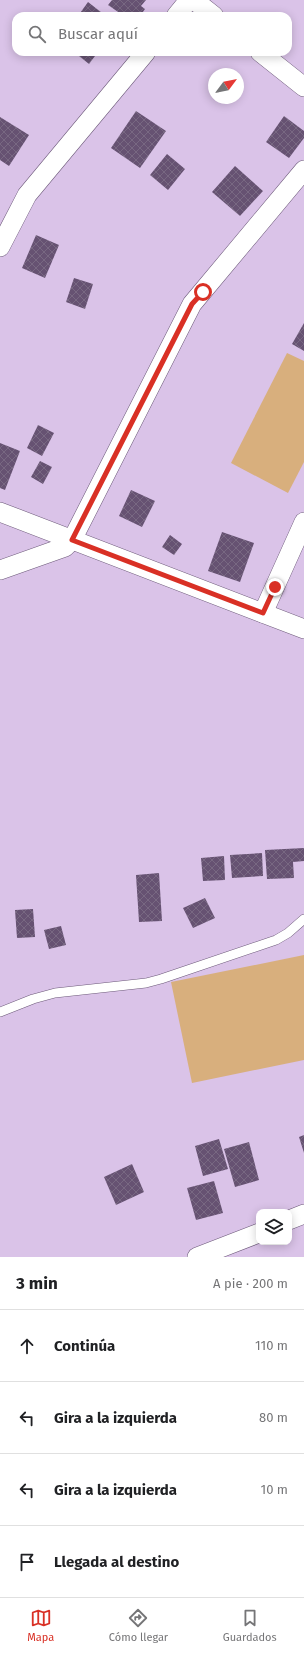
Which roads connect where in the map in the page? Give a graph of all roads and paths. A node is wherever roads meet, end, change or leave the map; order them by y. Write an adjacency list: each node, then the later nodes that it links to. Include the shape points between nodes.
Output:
1 (189, 0): 3 (street)
2 (194, 0): 4 (street)
3 (179, 12)
4 (209, 12)
5 (143, 56): 9 (street, via 27,195)
6 (265, 56): 7 (street)
7 (304, 87)
8 (304, 170): 12 (street, via 192,304)
9 (0, 247)
10 (0, 512): 12 (street)
11 (304, 522): 14 (street)
12 (72, 540): 13 (street, via 65,547); 14 (street)
13 (0, 570)
14 (263, 613): 15 (street)
15 (304, 629)
16 (304, 919): 17 (lane, via 276,940 160,979 146,983 54,993)
17 (0, 1012)
18 (304, 1214): 19 (street)
19 (292, 1219)
20 (256, 1234): 21 (street)
21 (198, 1257)

